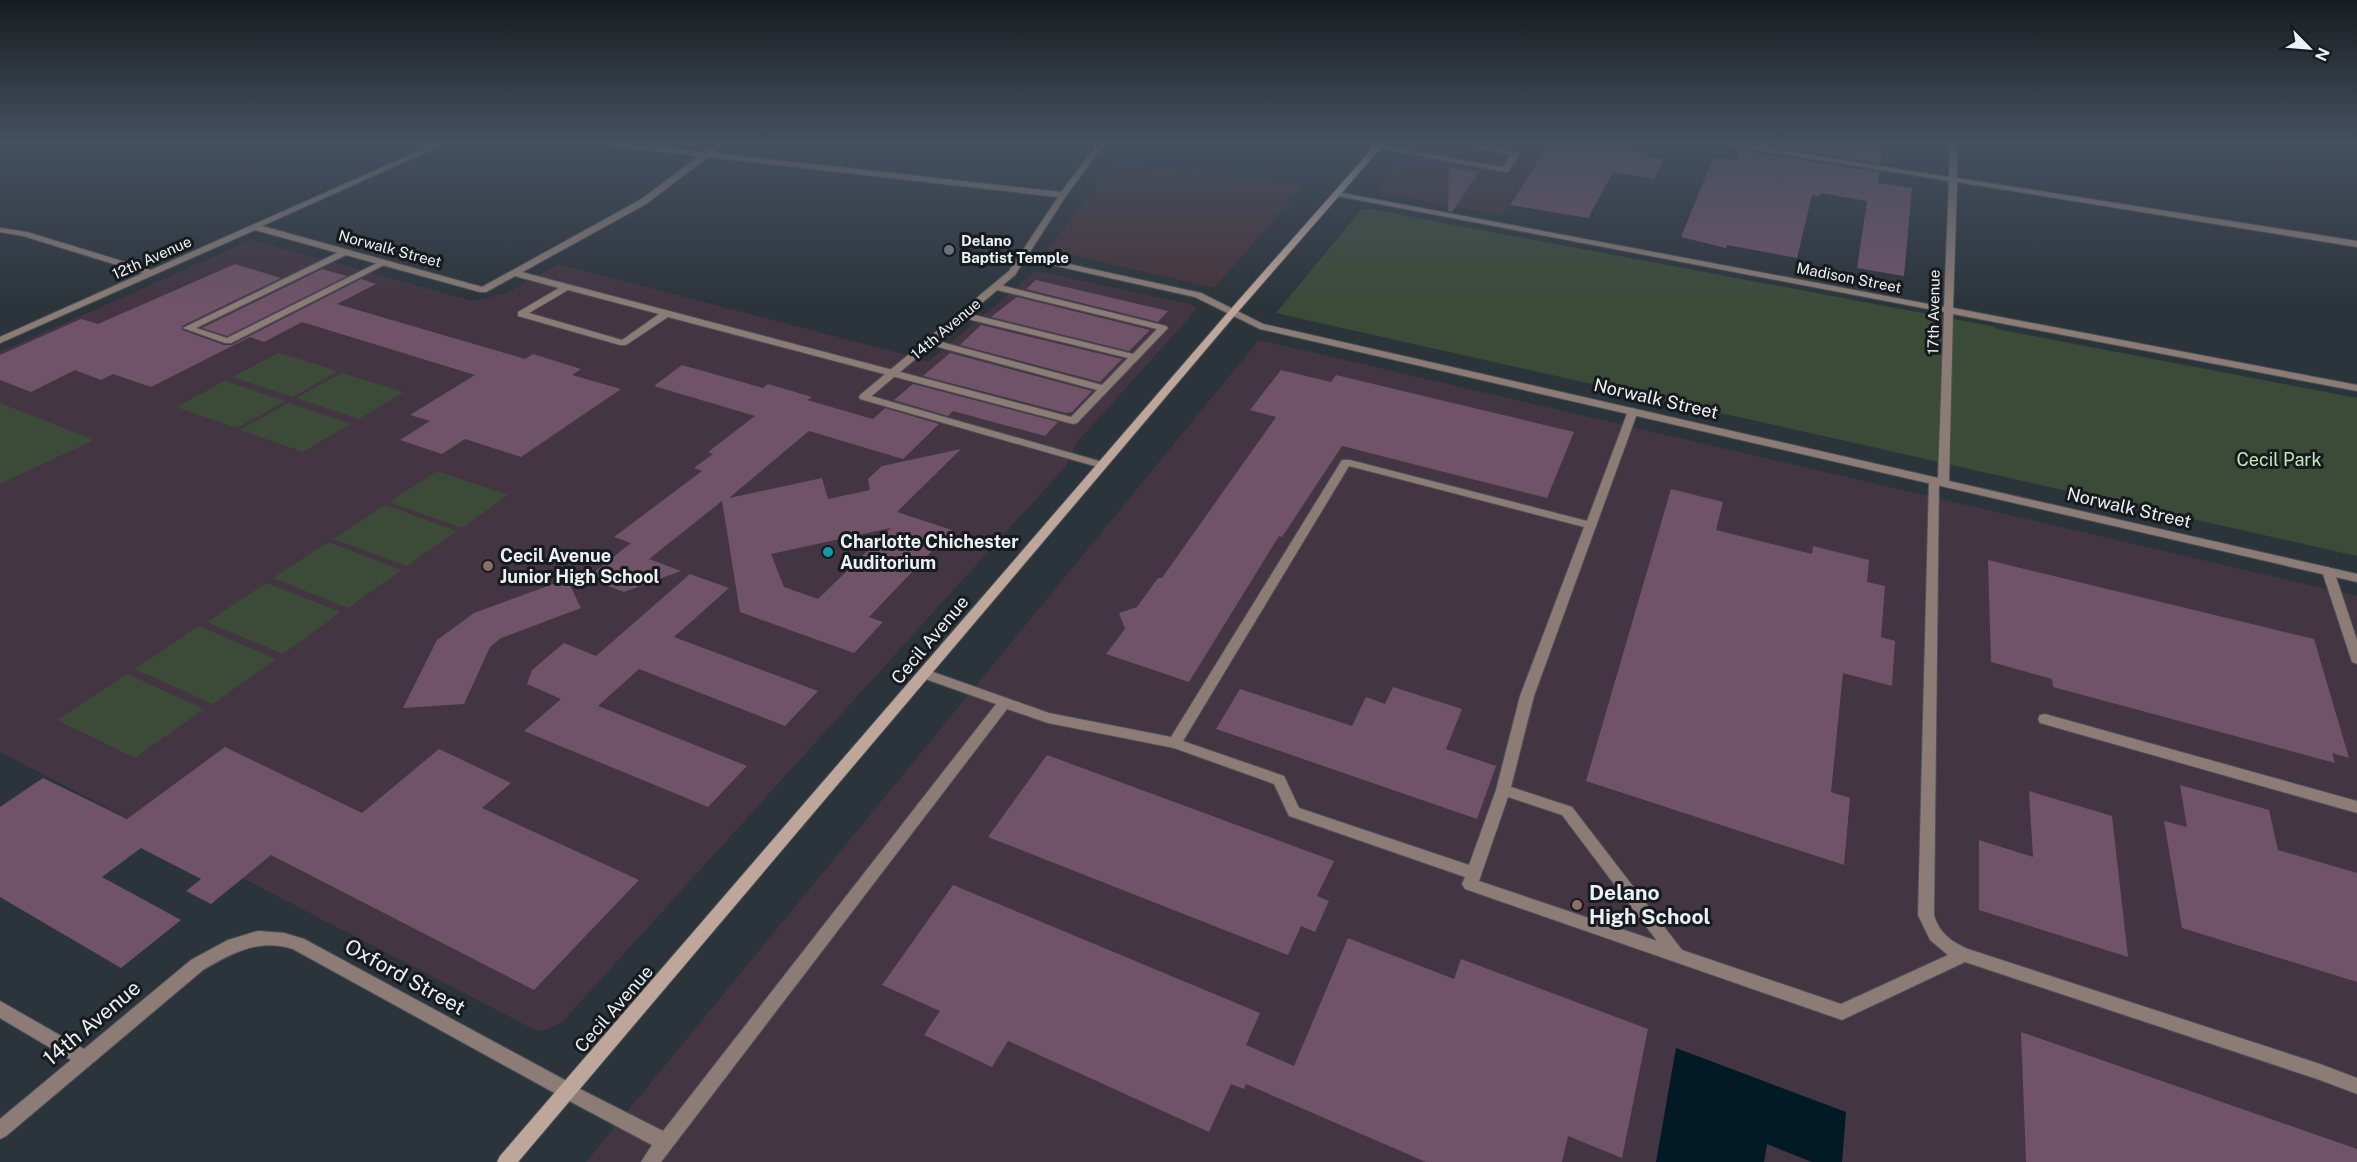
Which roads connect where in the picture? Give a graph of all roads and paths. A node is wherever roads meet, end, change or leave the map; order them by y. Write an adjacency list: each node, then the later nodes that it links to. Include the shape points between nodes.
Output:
1 (324, 196): 8 (street, 12th Avenue)
2 (651, 196): 15 (street)
3 (1062, 196): 12 (street)
4 (1334, 196): 19 (main road, Cecil Avenue)
5 (1348, 196): 18 (street, Madison Street)
6 (1952, 196): 18 (street, 17th Avenue)
7 (2060, 196): 10 (street)
8 (255, 227): 11 (street, Norwalk Street); 14 (street, 12th Avenue)
9 (0, 230): 14 (street)
10 (2357, 244)
11 (345, 252): 13 (street, Norwalk Street); 13 (street, via 188,328 228,341)
12 (1023, 256): 17 (street, 14th Avenue); 19 (street, Norwalk Street, via 1198,295)
13 (384, 263): 15 (street, Norwalk Street, via 483,290)
14 (152, 273): 22 (street, 12th Avenue)
15 (514, 273): 16 (street)
16 (567, 287): 20 (street); 20 (street, via 521,314 623,343)
17 (996, 287): 21 (street, 14th Avenue); 24 (street, via 1163,328)
18 (1949, 310): 26 (street, Madison Street); 30 (street, 17th Avenue)
19 (1233, 312): 28 (street, Norwalk Street, via 1260,326); 29 (main road, Cecil Avenue)
20 (668, 313): 25 (street)
21 (962, 315): 23 (street, 14th Avenue); 24 (street)
22 (0, 340)
23 (930, 342): 25 (street, 14th Avenue); 27 (street)
24 (1135, 357): 27 (street)
25 (893, 373): 27 (street, via 1073,422); 29 (street, 14th Avenue, via 864,397)
26 (2357, 388)
27 (1105, 389)
28 (1633, 411): 30 (street, Norwalk Street); 31 (street)
29 (1102, 465): 36 (main road, Cecil Avenue)
30 (1939, 481): 32 (street, Norwalk Street); 44 (street, 17th Avenue, via 1926,915 1935,936)
31 (1590, 525): 39 (street, via 1347,462); 40 (street, via 1527,696)
32 (2328, 571): 33 (street, Norwalk Street); 34 (street)
33 (2357, 578)
34 (2351, 622): 35 (street)
35 (2357, 658)
36 (925, 674): 37 (street); 49 (main road, Cecil Avenue)
37 (1005, 702): 39 (street, via 1048,718); 51 (street)
38 (2045, 719): 41 (street)
39 (1175, 743): 42 (street, via 1279,780 1294,812)
40 (1503, 790): 42 (street); 45 (street, via 1567,811)
41 (2357, 807)
42 (1473, 873): 45 (street, via 1470,884)
43 (215, 954): 47 (street, 14th Avenue); 49 (street, Oxford Street, via 264,936 287,939)
44 (1964, 955): 45 (street, via 1842,1012); 48 (street, 17th Avenue)
45 (1678, 957)
46 (0, 1009): 47 (street)
47 (85, 1059): 50 (street, 14th Avenue)
48 (2357, 1086)
49 (568, 1091): 51 (street, Oxford Street); 52 (main road, Cecil Avenue)
50 (0, 1130)
51 (665, 1142): 53 (street)
52 (506, 1162)
53 (650, 1162)

